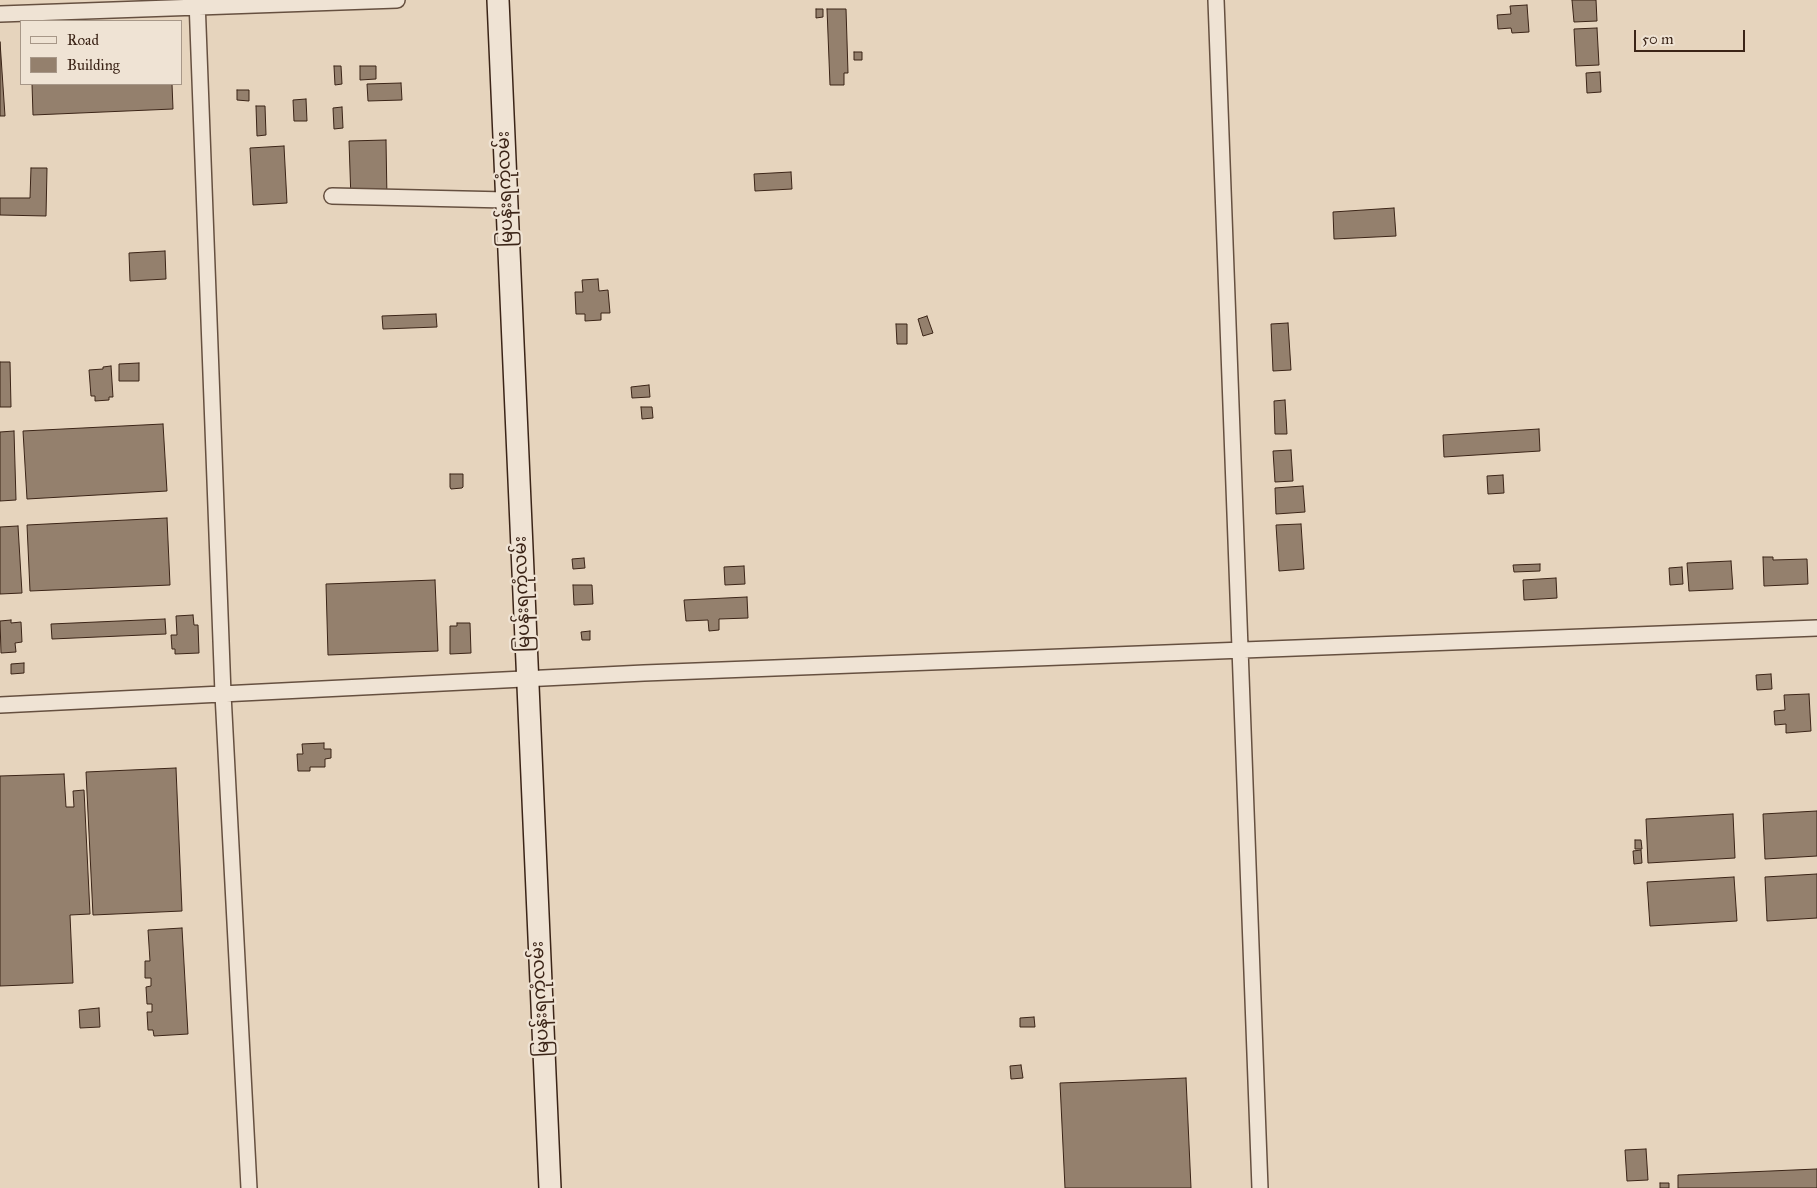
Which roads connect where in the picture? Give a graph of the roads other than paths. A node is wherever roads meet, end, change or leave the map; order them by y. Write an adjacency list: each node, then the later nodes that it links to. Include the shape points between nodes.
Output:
1 (397, 0): 4 (street)
2 (498, 0): 7 (street, မြပန်းရကုံလမ်း)
3 (1216, 0): 9 (street)
4 (197, 3): 5 (street); 11 (street)
5 (0, 14)
6 (332, 196): 7 (street)
7 (506, 200): 10 (street, မြပန်းရကုံလမ်း)
8 (1817, 628): 9 (street)
9 (1240, 650): 10 (street); 15 (street)
10 (527, 679): 11 (street); 14 (street, မြပန်းရကုံလမ်း)
11 (223, 694): 12 (street); 13 (street)
12 (0, 705)
13 (249, 1188)
14 (550, 1188)
15 (1260, 1188)

